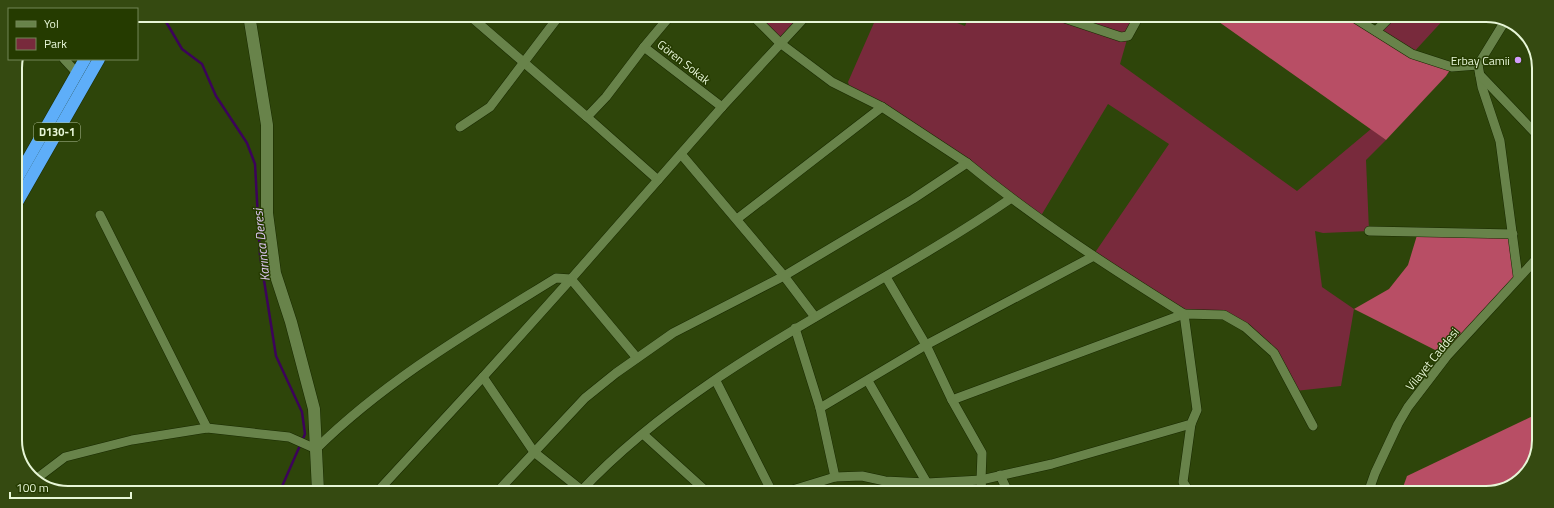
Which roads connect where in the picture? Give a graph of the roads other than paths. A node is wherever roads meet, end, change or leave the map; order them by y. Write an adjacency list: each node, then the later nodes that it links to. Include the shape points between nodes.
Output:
1 (250, 22): 56 (street, via 267,125 267,213 275,273 314,409)
2 (477, 22): 18 (street)
3 (554, 22): 18 (street)
4 (665, 22): 14 (street, Gören Sokak)
5 (759, 22): 13 (street)
6 (800, 22): 13 (street)
7 (1075, 22): 8 (street, via 1121,38 1128,36)
8 (1136, 22)
9 (1361, 22): 12 (street)
10 (1385, 22): 12 (street)
11 (1503, 26): 19 (street)
12 (1376, 31): 19 (street, via 1412,54 1452,67)
13 (780, 43): 21 (street); 22 (street, via 832,82)
14 (644, 47): 21 (street, Gören Sokak); 23 (street, via 606,97)
15 (65, 60): 20 (street)
16 (84, 60): 20 (highway, D130-1)
17 (98, 60): 30 (highway, D130-1)
18 (523, 61): 23 (street); 24 (street, via 490,106)
19 (1478, 70): 25 (street); 35 (street, via 1500,141)
20 (77, 73): 28 (highway, D130-1)
21 (722, 107): 26 (street)
22 (882, 107): 27 (street); 33 (street)
23 (587, 117): 29 (street)
24 (460, 127)
25 (1532, 130)
26 (680, 154): 29 (street); 33 (street)
27 (967, 163): 31 (street); 38 (street)
28 (22, 170)
29 (658, 180): 41 (street)
30 (22, 194)
31 (1010, 199): 36 (street); 39 (street, via 982,219)
32 (100, 215): 54 (street)
33 (737, 219): 38 (street)
34 (1369, 232): 35 (street)
35 (1513, 234): 40 (street)
36 (1092, 257): 42 (street); 45 (street)
37 (1532, 263): 40 (street, Vilayet Caddesi)
38 (784, 276): 43 (street); 46 (street, via 673,334)
39 (886, 277): 43 (street); 45 (street)
40 (1518, 277): 74 (street, Vilayet Caddesi, via 1502,298 1447,356 1408,407)
41 (571, 279): 46 (street); 47 (street); 56 (street, via 556,278 430,356)
42 (1184, 314): 50 (street); 52 (street, via 1196,410); 53 (street, via 1224,315 1245,327 1274,353)
43 (815, 317): 44 (street)
44 (795, 328): 48 (street); 51 (street)
45 (926, 345): 49 (street); 50 (street)
46 (637, 358): 57 (street, via 585,398)
47 (483, 377): 57 (street); 64 (street)
48 (716, 381): 55 (street, via 689,397); 69 (street)
49 (868, 381): 51 (street); 62 (street)
50 (952, 400): 61 (street, via 982,453)
51 (820, 408): 60 (street)
52 (1191, 424): 58 (street, via 1052,464); 73 (street, via 1183,482)
53 (1313, 426)
54 (207, 428): 56 (street, via 295,439); 59 (street, via 132,440 64,457)
55 (643, 434): 67 (street); 68 (street)
56 (311, 447): 63 (street)
57 (534, 452): 65 (street); 66 (street)
58 (1000, 475): 61 (street); 72 (street)
59 (40, 476)
60 (835, 477): 62 (street, via 862,476 885,481); 70 (street)
61 (981, 480): 62 (street); 71 (street)
62 (926, 483)
63 (317, 486)
64 (383, 486)
65 (503, 486)
66 (576, 486)
67 (587, 486)
68 (700, 486)
69 (769, 486)
70 (806, 486)
71 (982, 486)
72 (1005, 486)
73 (1186, 486)
74 (1370, 486)

